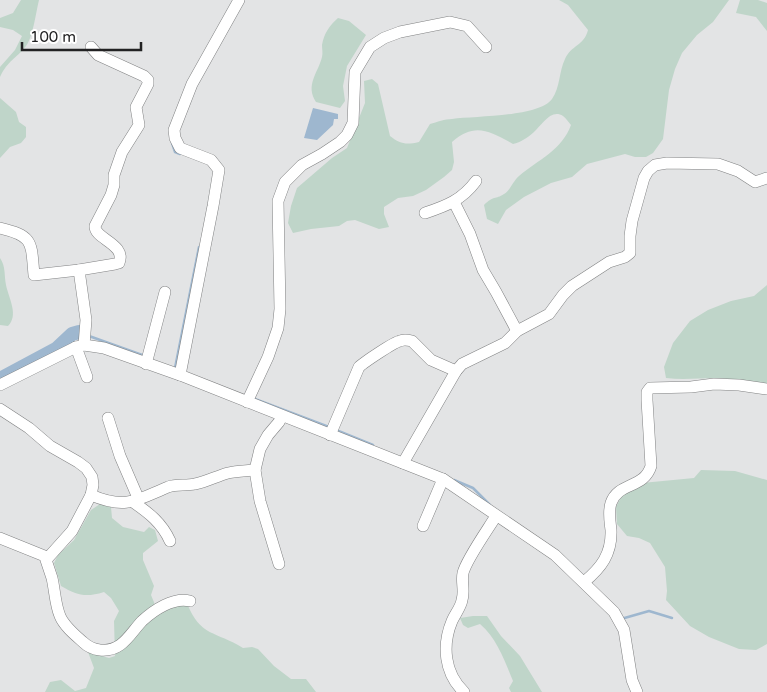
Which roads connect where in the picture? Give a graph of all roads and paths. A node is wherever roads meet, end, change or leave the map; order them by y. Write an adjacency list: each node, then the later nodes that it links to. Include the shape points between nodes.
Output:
1 (239, 0): 15 (street, via 192,84 174,130 180,148 211,160 219,170)
2 (91, 47): 9 (street, via 98,55 144,76 148,84 136,107 139,125 122,152 111,195 94,230 110,241 121,259 119,263)
3 (486, 47): 19 (street, via 467,26 450,22 400,32 370,47 355,72 353,123 347,135 302,165 286,182 278,200 278,328)
4 (767, 178): 11 (street, via 755,182 718,164 667,162 655,165 648,171 632,222 630,253 609,262 572,286 549,314)
5 (476, 181): 6 (street)
6 (454, 202): 7 (street); 11 (street, via 470,234 482,270)
7 (424, 213)
8 (0, 228): 9 (street, via 21,234 28,240 34,275)
9 (79, 270): 12 (street, via 86,320)
10 (165, 292): 13 (street)
11 (517, 331): 14 (street, via 505,343 469,360)
12 (80, 346): 13 (street, via 104,348); 16 (street); 17 (street)
13 (146, 364): 15 (street)
14 (456, 371): 23 (street, via 431,360 412,341 398,341 359,367); 24 (street)
15 (180, 375): 19 (street)
16 (87, 377)
17 (0, 385)
18 (767, 389): 35 (street, via 714,384 650,388 647,392 651,466 648,475 624,488 611,502 611,536 604,562)
19 (247, 402): 21 (street)
20 (0, 409): 27 (street, via 86,468 92,477)
21 (282, 416): 23 (street); 25 (street, via 260,449)
22 (108, 418): 28 (street)
23 (330, 434): 24 (street)
24 (403, 463): 26 (street)
25 (255, 470): 28 (street, via 170,486); 34 (street, via 260,501)
26 (443, 479): 29 (street); 30 (street)
27 (91, 495): 28 (street, via 116,502); 33 (street, via 72,531)
28 (136, 501): 32 (street, via 164,528)
29 (496, 516): 35 (street, via 554,555); 37 (street, via 463,571 462,600 447,637 447,662 457,685)
30 (423, 526)
31 (0, 538): 33 (street)
32 (170, 541)
33 (47, 557): 36 (street, via 60,618 88,648 117,648 157,609 175,602)
34 (279, 564)
35 (584, 582): 38 (street, via 619,618)
36 (190, 602)
37 (464, 692)
38 (637, 692)

